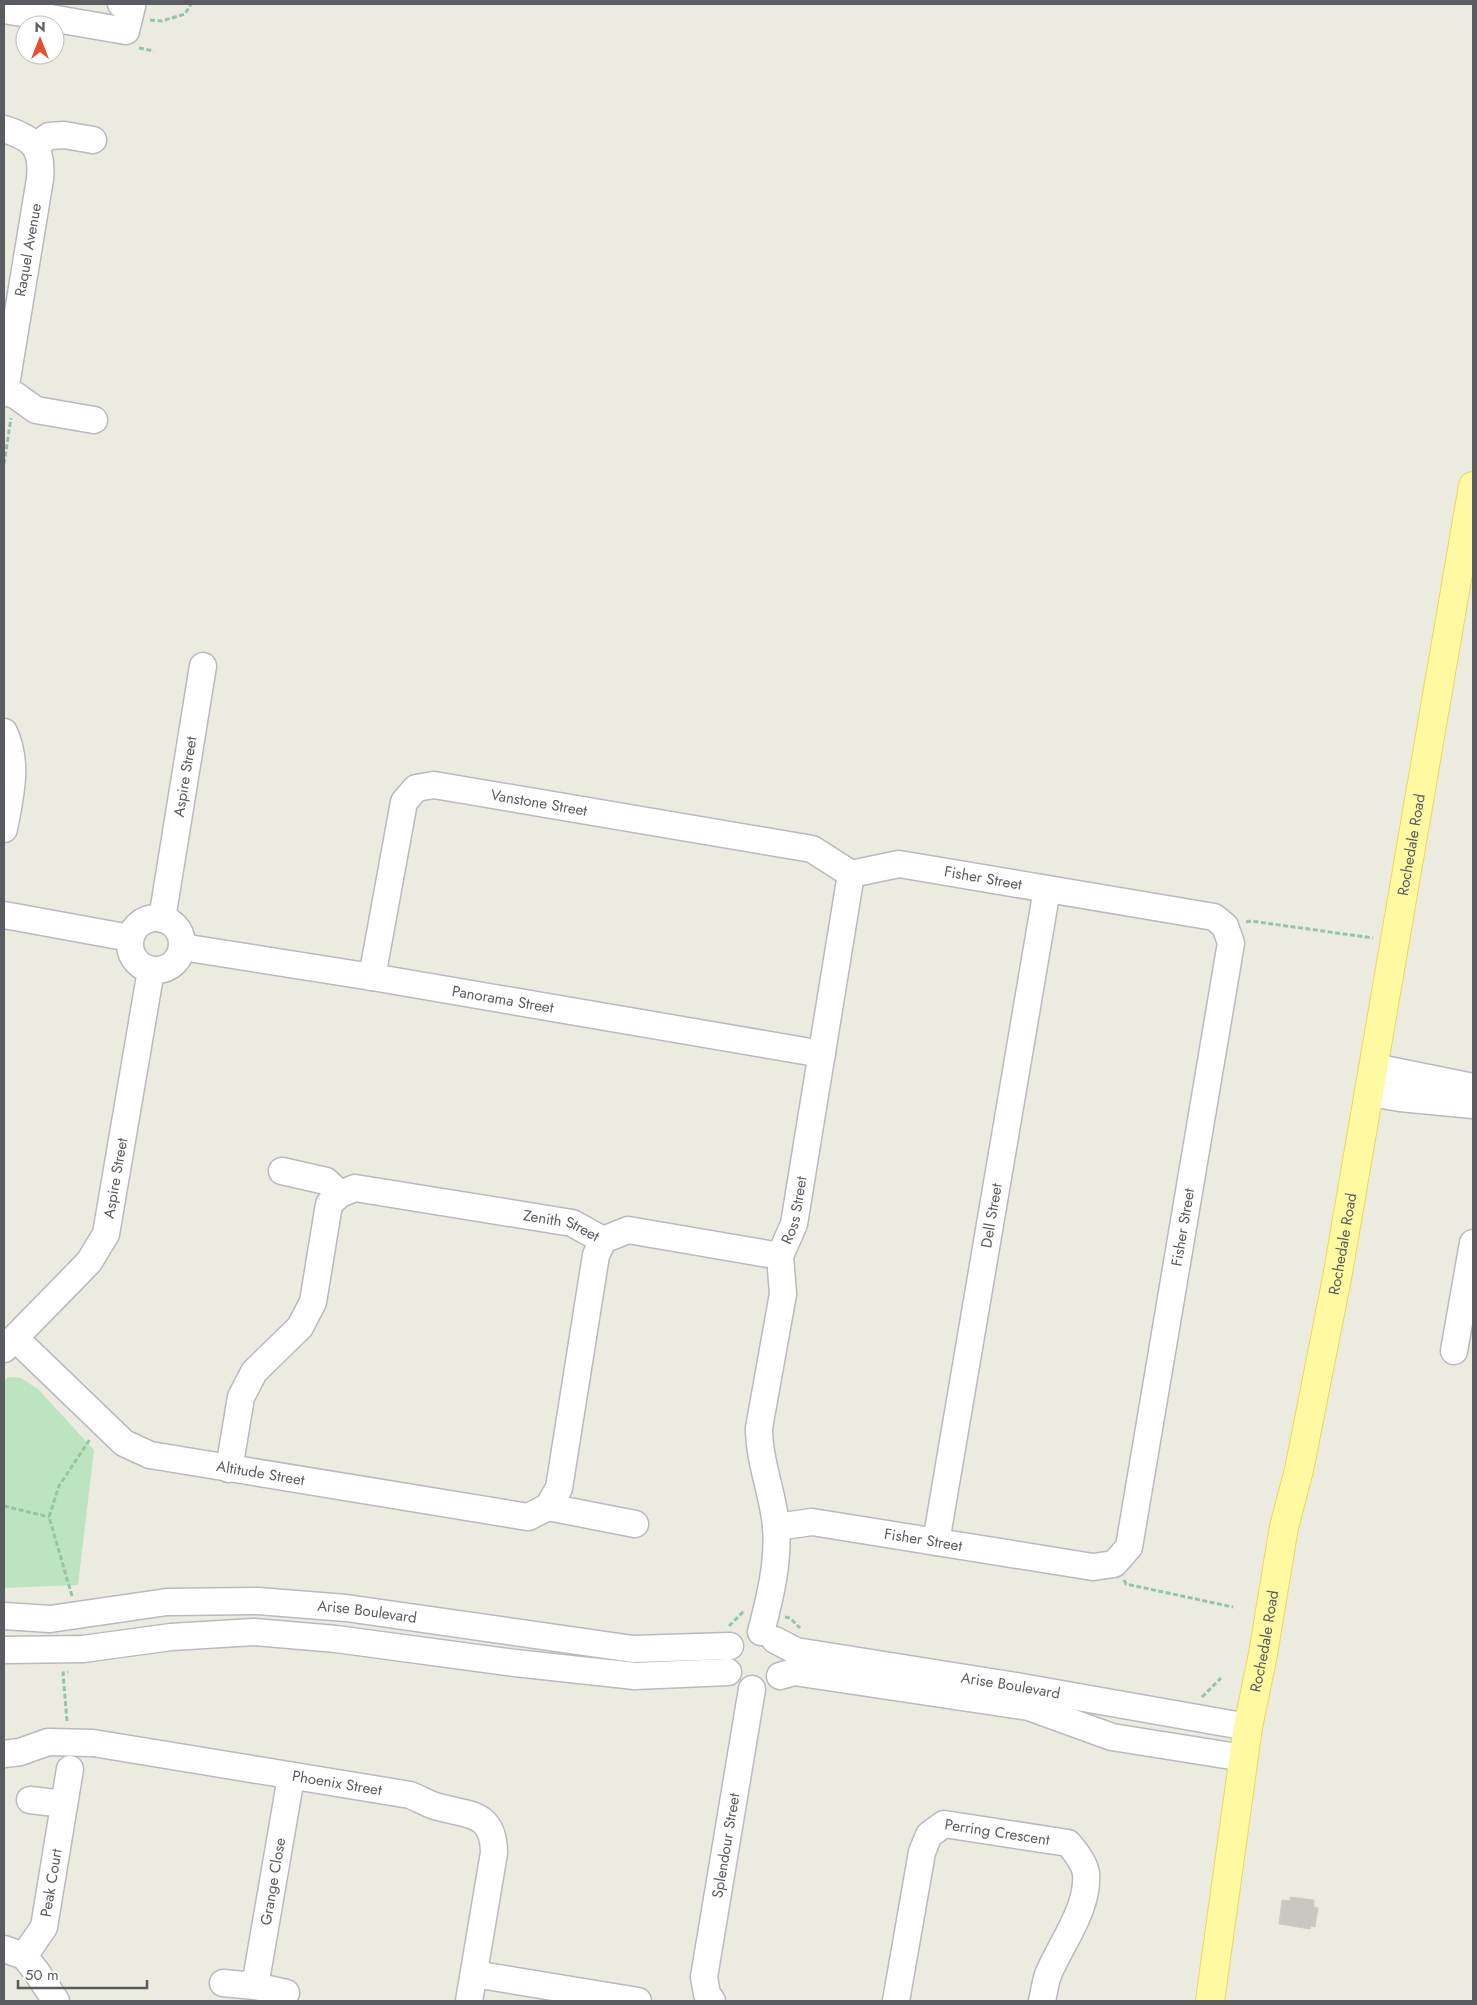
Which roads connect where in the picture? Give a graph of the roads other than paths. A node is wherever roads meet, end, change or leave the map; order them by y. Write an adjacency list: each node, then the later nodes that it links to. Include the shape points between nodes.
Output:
1 (4, 10): 2 (street, via 126,30)
2 (125, 11)
3 (4, 129): 5 (street)
4 (93, 140): 5 (street, via 50,136)
5 (36, 146): 6 (street, Raquel Avenue, via 42,161)
6 (8, 393): 7 (street, via 36,410)
7 (94, 420)
8 (1473, 486): 21 (main road, Rochedale Road)
9 (203, 666): 15 (street, Aspire Street)
10 (4, 732): 11 (street, via 10,750 13,780)
11 (4, 829)
12 (852, 874): 13 (street, Fisher Street, via 899,864); 19 (street, Vanstone Street, via 812,850 434,785 416,788 404,802); 20 (street, Ross Street)
13 (1047, 889): 36 (street, Dell Street); 36 (street, Fisher Street, via 1214,917 1225,926 1231,942 1129,1547 1114,1564 1093,1567)
14 (4, 915): 16 (street)
15 (162, 919): 16 (street, via 142,922); 17 (street, via 177,929)
16 (130, 938): 18 (street, via 133,958)
17 (182, 947): 18 (street, via 174,962 159,970); 19 (street, Panorama Street)
18 (151, 970): 30 (street, Aspire Street, via 106,1234 89,1262)
19 (372, 977): 20 (street, Panorama Street)
20 (822, 1054): 28 (street, Ross Street, via 794,1224)
21 (1372, 1080): 22 (street); 23 (street, via 1400,1098); 43 (main road, Rochedale Road, via 1337,1278 1299,1470 1284,1527)
22 (1473, 1087)
23 (1473, 1105)
24 (282, 1171): 25 (street, via 326,1181)
25 (340, 1194): 26 (street, Zenith Street, via 354,1188 572,1223); 32 (street, via 329,1204 313,1302 300,1327 254,1372 241,1397)
26 (603, 1240): 28 (street, Zenith Street, via 628,1230); 33 (street, via 596,1255 559,1488)
27 (1473, 1243): 29 (street)
28 (780, 1256): 35 (street, Ross Street, via 783,1294 759,1428 759,1446)
29 (1468, 1306): 31 (street)
30 (9, 1344): 32 (street, Altitude Street, via 124,1443 150,1455)
31 (1454, 1351)
32 (228, 1469): 33 (street, Altitude Street, via 528,1517)
33 (548, 1507): 34 (street)
34 (635, 1524)
35 (776, 1527): 36 (street, Fisher Street, via 812,1522); 38 (street, Ross Street)
36 (936, 1542)
37 (4, 1616): 40 (street, Arise Boulevard, via 50,1619 167,1602 258,1601 346,1608 633,1649)
38 (768, 1636): 40 (street, via 752,1632 743,1634 735,1639); 41 (street, via 781,1648 784,1657); 43 (street, Arise Boulevard, via 796,1651)
39 (4, 1650): 40 (street, Arise Boulevard, via 83,1649 171,1637 254,1632 635,1676)
40 (729, 1659): 42 (street, via 738,1684)
41 (780, 1676): 42 (street, via 768,1686); 45 (street, Arise Boulevard, via 794,1672 1029,1707 1112,1737)
42 (752, 1689): 55 (street, Splendour Street)
43 (1248, 1727): 45 (main road, Rochedale Road)
44 (4, 1754): 47 (street, Phoenix Street, via 48,1742 93,1743)
45 (1244, 1758): 61 (main road, Rochedale Road)
46 (70, 1770): 49 (street, Peak Court)
47 (291, 1777): 51 (street, Phoenix Street, via 410,1795 432,1805 476,1815 486,1823 494,1838 494,1853); 53 (street, Grange Close)
48 (30, 1800): 49 (street)
49 (64, 1804): 50 (street, Peak Court, via 44,1927)
50 (14, 1953): 56 (street, via 36,1971)
51 (474, 1974): 57 (street, Phoenix Street); 58 (street)
52 (223, 1983): 53 (street)
53 (255, 1986): 54 (street)
54 (286, 1993)
55 (702, 1999)
56 (56, 2001)
57 (470, 2001)
58 (638, 2001)
59 (896, 2001): 60 (street, Perring Crescent, via 922,1852 929,1835 944,1824 1068,1843 1078,1853 1086,1872 1083,1900 1048,1976)
60 (1042, 2001)
61 (1210, 2001)

